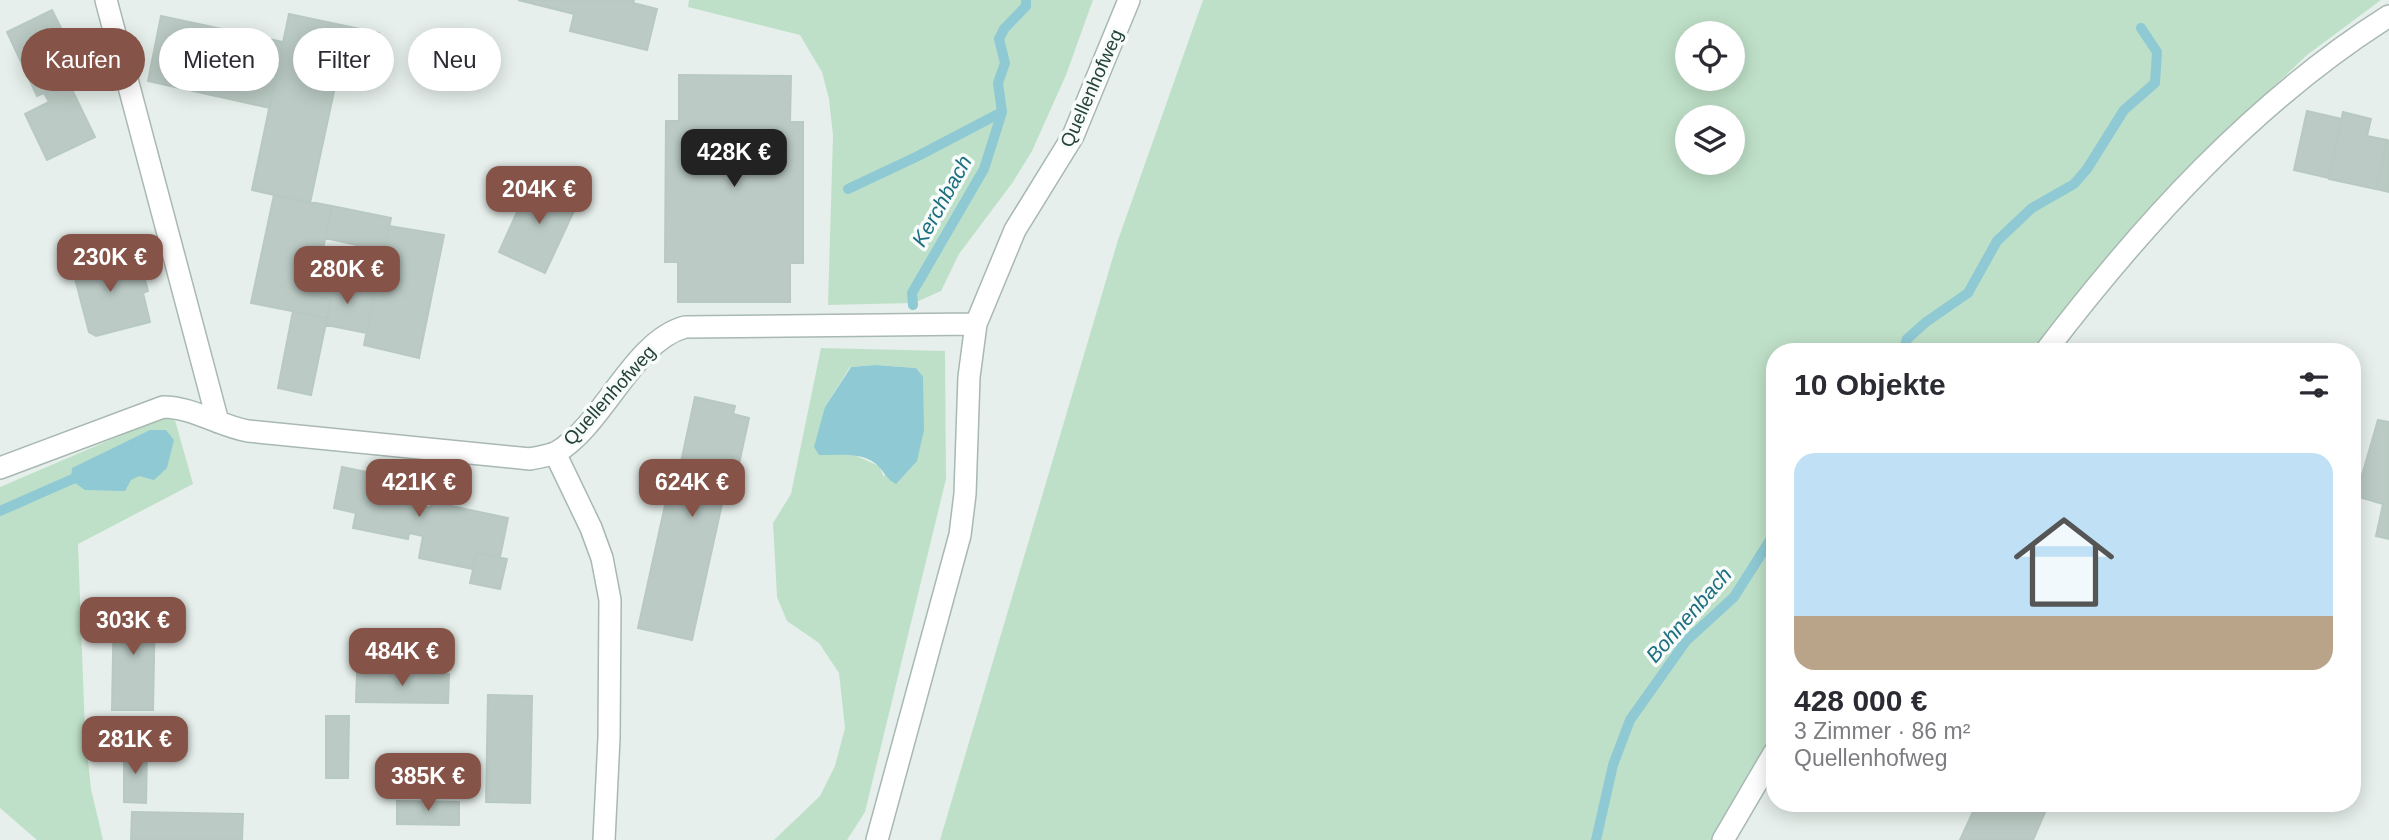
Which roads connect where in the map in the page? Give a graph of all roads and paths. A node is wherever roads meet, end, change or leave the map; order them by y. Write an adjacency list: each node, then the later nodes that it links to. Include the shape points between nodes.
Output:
1 (106, 0): 6 (street)
2 (1129, 0): 4 (street, Quellenhofweg, via 1073,136 1015,230)
3 (2389, 16): 5 (street, via 2302,76 2194,178)
4 (976, 324): 7 (street, Quellenhofweg, via 673,330 653,345 588,423); 11 (street, Quellenhofweg, via 960,535)
5 (2052, 343)
6 (218, 422): 7 (street, Quellenhofweg, via 248,431 503,457 530,459); 8 (street, Quellenhofweg, via 177,407 163,407)
7 (555, 453): 10 (street, via 592,528 610,600)
8 (0, 468)
9 (1766, 767): 12 (street)
10 (604, 840)
11 (877, 840)
12 (1723, 840)

